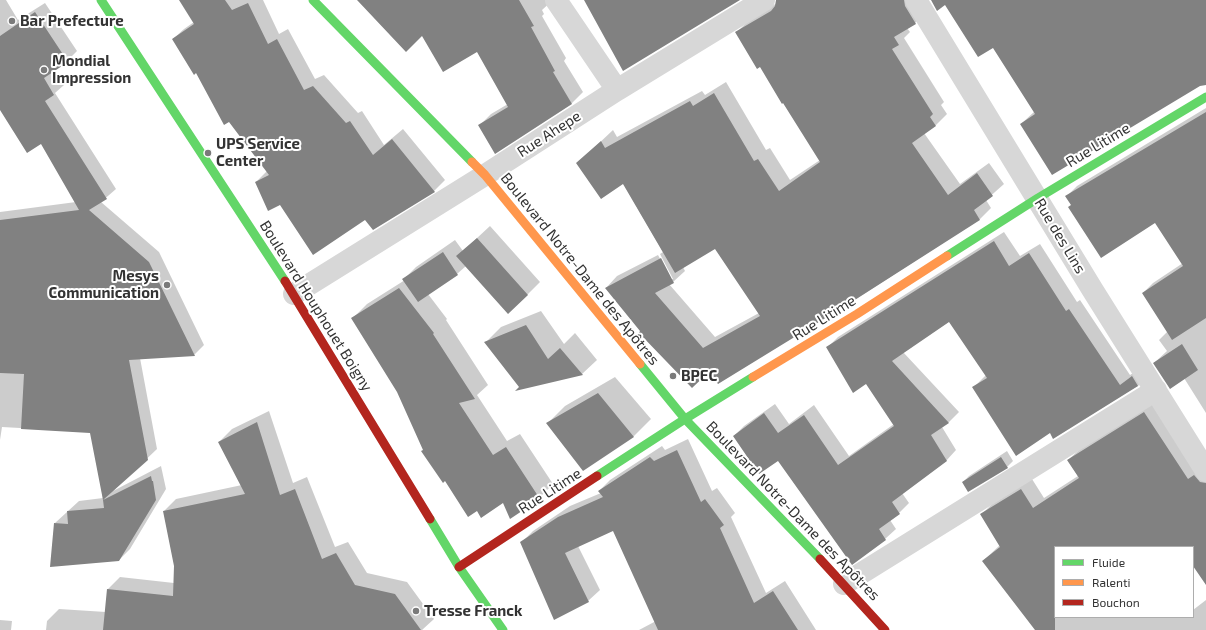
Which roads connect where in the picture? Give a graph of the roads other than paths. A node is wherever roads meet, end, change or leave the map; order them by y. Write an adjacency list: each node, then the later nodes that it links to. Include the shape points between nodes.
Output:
1 (101, 0): 10 (street, Boulevard Houphouet Boigny)
2 (313, 0): 8 (street, Boulevard Notre-Dame des Apôtres)
3 (556, 0): 6 (street)
4 (764, 0): 6 (street, Rue Ahepe)
5 (916, 0): 9 (street, Rue des Lins)
6 (617, 90): 8 (street, Rue Ahepe)
7 (1206, 97): 9 (street, Rue Litime)
8 (485, 175): 10 (street, Rue Ahepe); 12 (street, Boulevard Notre-Dame des Apôtres)
9 (1038, 198): 11 (street, Rue des Lins); 12 (street, Rue Litime, via 857,314)
10 (294, 294): 14 (street, Boulevard Houphouet Boigny)
11 (1156, 390): 13 (street, Rue des Lins); 15 (street)
12 (685, 419): 14 (street, Rue Litime); 15 (street, Boulevard Notre-Dame des Apôtres)
13 (1206, 471)
14 (459, 567): 16 (street, Boulevard Houphouet Boigny)
15 (844, 584): 17 (street, Boulevard Notre-Dame des Apôtres)
16 (503, 630)
17 (885, 630)

